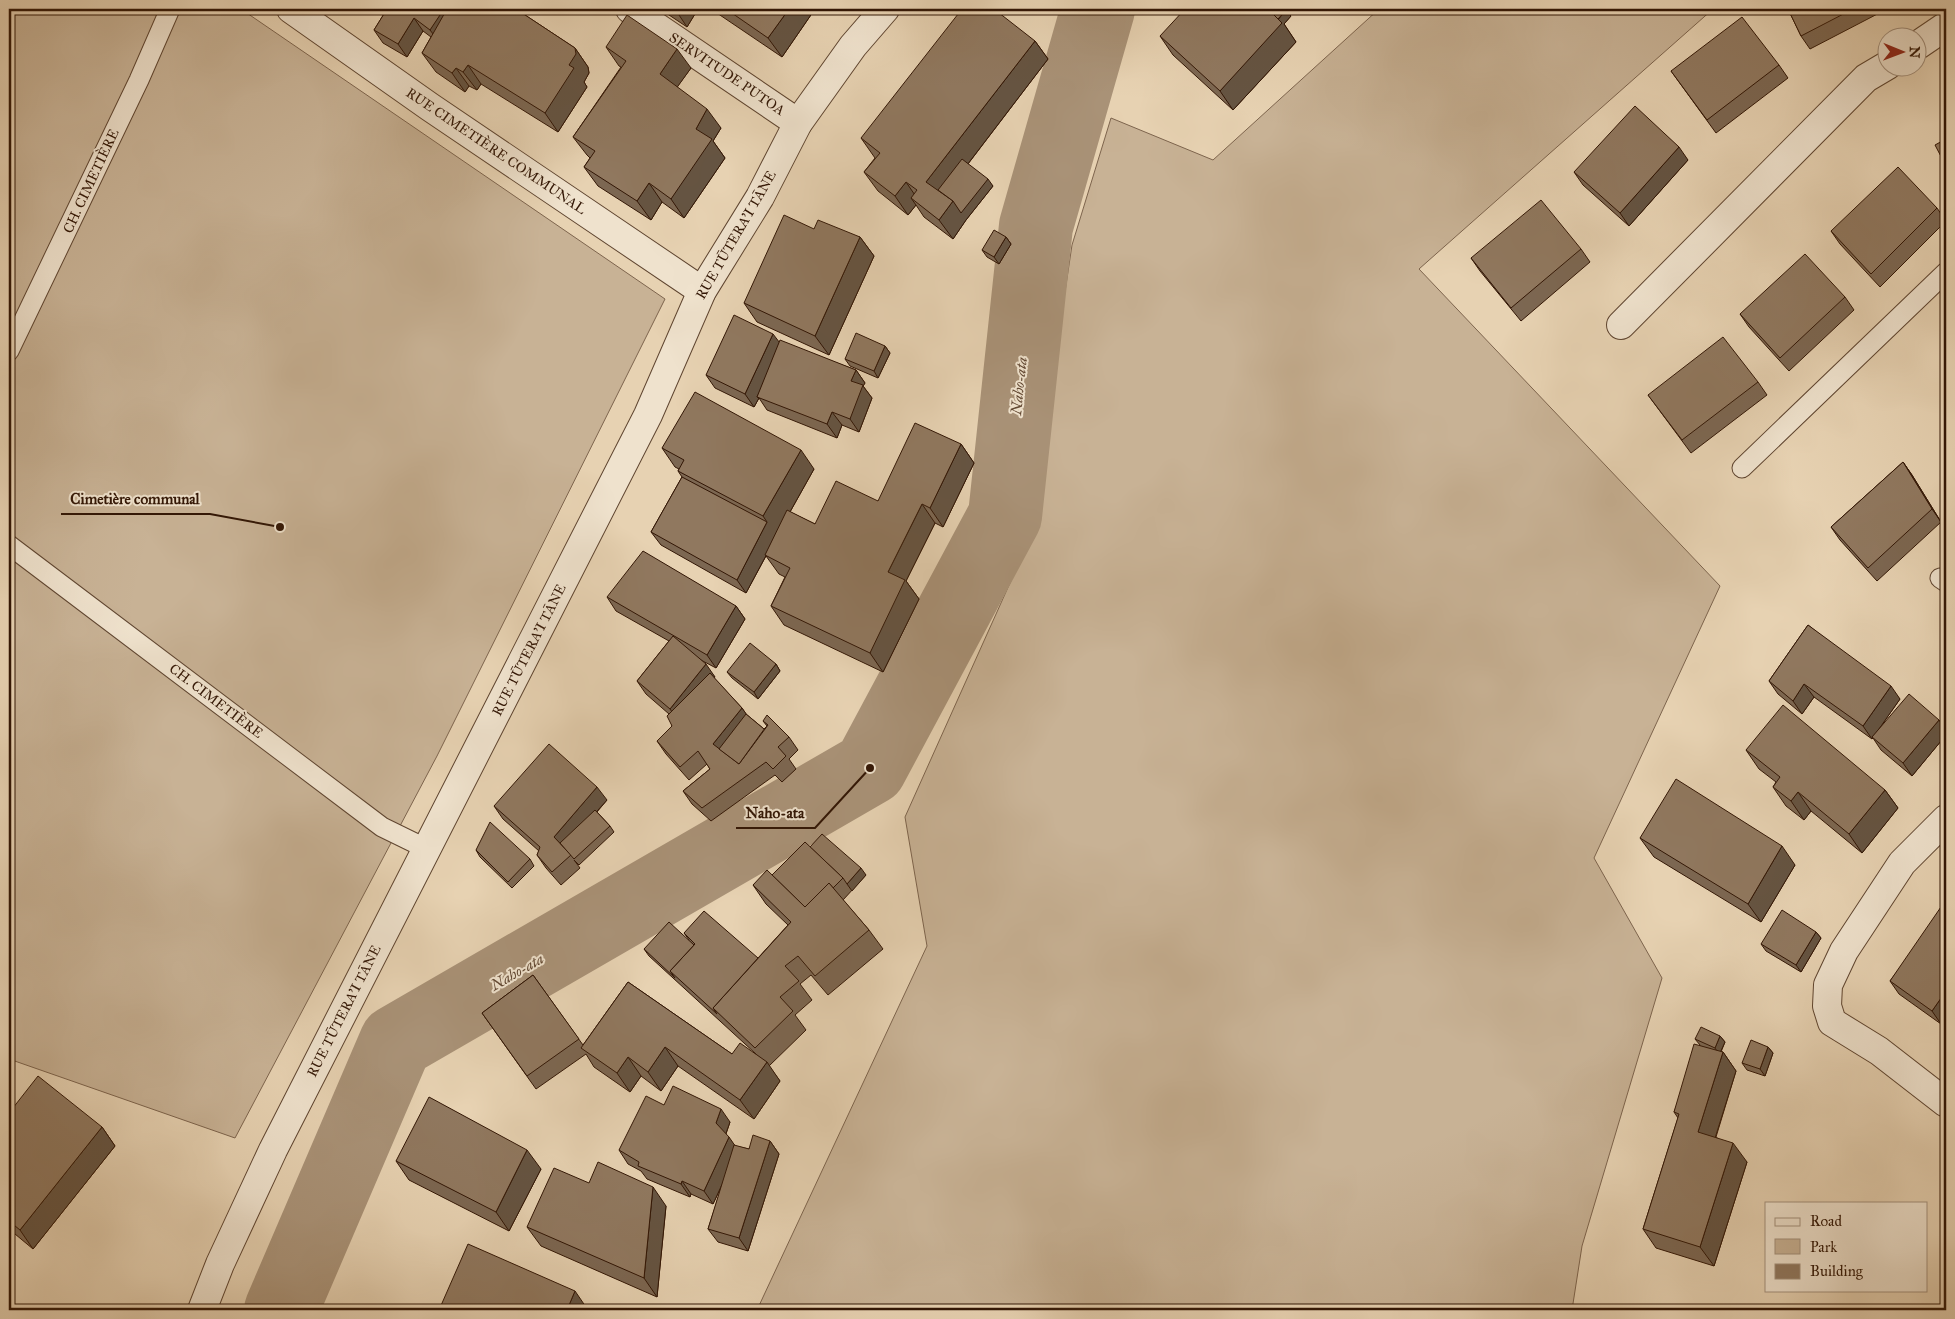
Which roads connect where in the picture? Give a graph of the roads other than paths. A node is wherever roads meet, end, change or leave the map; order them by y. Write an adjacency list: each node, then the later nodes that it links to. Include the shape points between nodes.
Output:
1 (170, 9): 12 (lane, CH. CIMETIÈRE)
2 (291, 9): 10 (street, RUE CIMETIÈRE COMMUNAL)
3 (630, 9): 8 (street, SERVITUDE PUTOA)
4 (885, 9): 8 (street, RUE TŪTERA'I TĀNE, via 853,46)
5 (1946, 26): 6 (street)
6 (1928, 38)
7 (1878, 71): 11 (street, via 1866,78)
8 (798, 123): 10 (street, RUE TŪTERA'I TĀNE, via 760,197)
9 (1946, 272): 13 (lane)
10 (702, 291): 16 (street, RUE TŪTERA'I TĀNE, via 648,415)
11 (1622, 325)
12 (9, 351)
13 (1742, 468)
14 (9, 545): 16 (lane, CH. CIMETIÈRE, via 382,827)
15 (1946, 819): 17 (street, via 1902,862 1844,951 1828,985 1827,1006 1832,1022 1879,1051)
16 (428, 848): 18 (street, RUE TŪTERA'I TĀNE, via 273,1150)
17 (1946, 1103)
18 (202, 1310)

